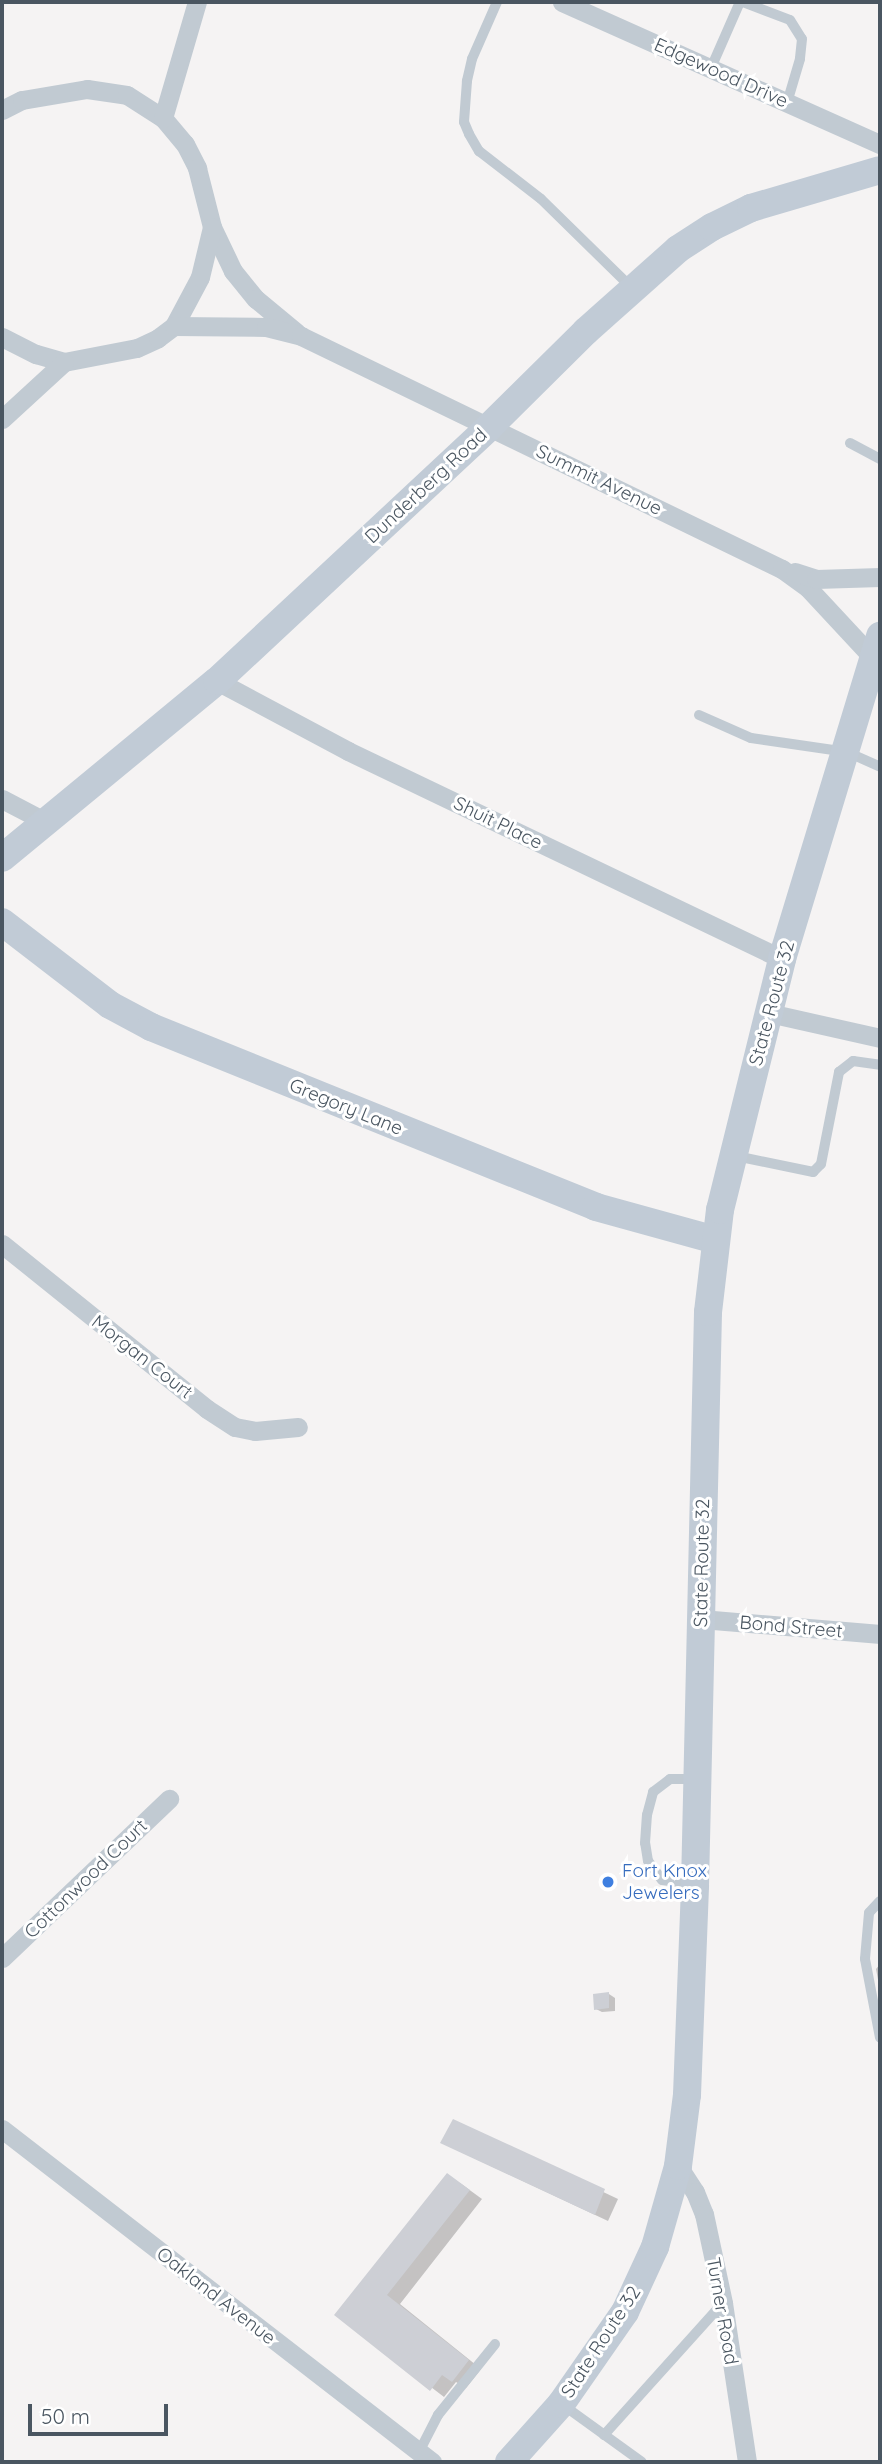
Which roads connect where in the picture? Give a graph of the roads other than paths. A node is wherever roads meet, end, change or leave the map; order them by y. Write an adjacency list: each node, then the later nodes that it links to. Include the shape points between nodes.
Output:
1 (197, 2): 8 (street)
2 (497, 2): 12 (lane, via 467,80 464,122 469,134 479,151 541,199)
3 (562, 2): 5 (street, Edgewood Drive)
4 (741, 2): 5 (lane); 6 (lane, via 790,20 802,39)
5 (711, 68): 6 (street, Edgewood Drive)
6 (788, 103): 9 (street, Edgewood Drive)
7 (2, 110): 8 (street, Summit Avenue, via 22,100 87,89 127,95)
8 (163, 118): 11 (street, Summit Avenue, via 185,144 197,168)
9 (880, 144)
10 (880, 170): 12 (street, Dunderberg Road, via 751,208 678,249)
11 (212, 227): 13 (street, Summit Avenue, via 200,277); 14 (street, Summit Avenue, via 233,271 248,290)
12 (632, 288): 18 (street, Dunderberg Road)
13 (174, 326): 14 (street, Summit Avenue, via 266,327); 16 (street, via 137,348)
14 (301, 336): 18 (street, Summit Avenue)
15 (2, 337): 16 (street)
16 (64, 362): 17 (street)
17 (2, 419)
18 (489, 427): 21 (street, Summit Avenue); 24 (street, Dunderberg Road)
19 (850, 443): 20 (lane)
20 (880, 458)
21 (782, 569): 22 (street, via 816,579); 23 (street, Summit Avenue, via 808,588)
22 (880, 577)
23 (875, 664): 26 (street, State Route 32)
24 (217, 681): 29 (street, Dunderberg Road); 32 (street, Shuit Place, via 348,751)
25 (698, 715): 26 (lane, via 751,738)
26 (846, 752): 27 (lane); 32 (street, State Route 32)
27 (880, 767)
28 (2, 799): 29 (street)
29 (46, 821): 30 (street, Dunderberg Road)
30 (2, 858)
31 (2, 922): 37 (street, Gregory Lane, via 100,997 151,1027 596,1207)
32 (782, 959): 33 (street, State Route 32)
33 (769, 1013): 34 (street); 36 (street, State Route 32)
34 (880, 1038)
35 (880, 1065): 36 (lane, via 853,1061 839,1072 821,1164 813,1172)
36 (732, 1155): 37 (street, State Route 32)
37 (716, 1240): 40 (street, State Route 32, via 707,1351)
38 (2, 1244): 39 (street, Morgan Court, via 235,1427 255,1432)
39 (298, 1427)
40 (701, 1619): 41 (street, Bond Street); 42 (street, State Route 32)
41 (880, 1634)
42 (698, 1779): 44 (street, State Route 32); 44 (lane, via 670,1779 653,1792 645,1843 648,1861 662,1880)
43 (169, 1799): 46 (street, Cottonwood Court)
44 (695, 1885): 49 (street, State Route 32, via 687,2085)
45 (880, 1902): 47 (lane, via 869,1913 865,1959)
46 (2, 1958)
47 (880, 2038)
48 (2, 2129): 54 (street, Oakland Avenue)
49 (678, 2166): 50 (street, Turner Road, via 704,2214); 52 (street, State Route 32, via 662,2228 638,2288)
50 (723, 2304): 53 (lane); 57 (street, Turner Road)
51 (495, 2344): 54 (lane, via 438,2415)
52 (561, 2404): 53 (lane); 55 (street, State Route 32)
53 (604, 2435): 56 (lane)
54 (426, 2457)
55 (509, 2462)
56 (642, 2462)
57 (747, 2462)

